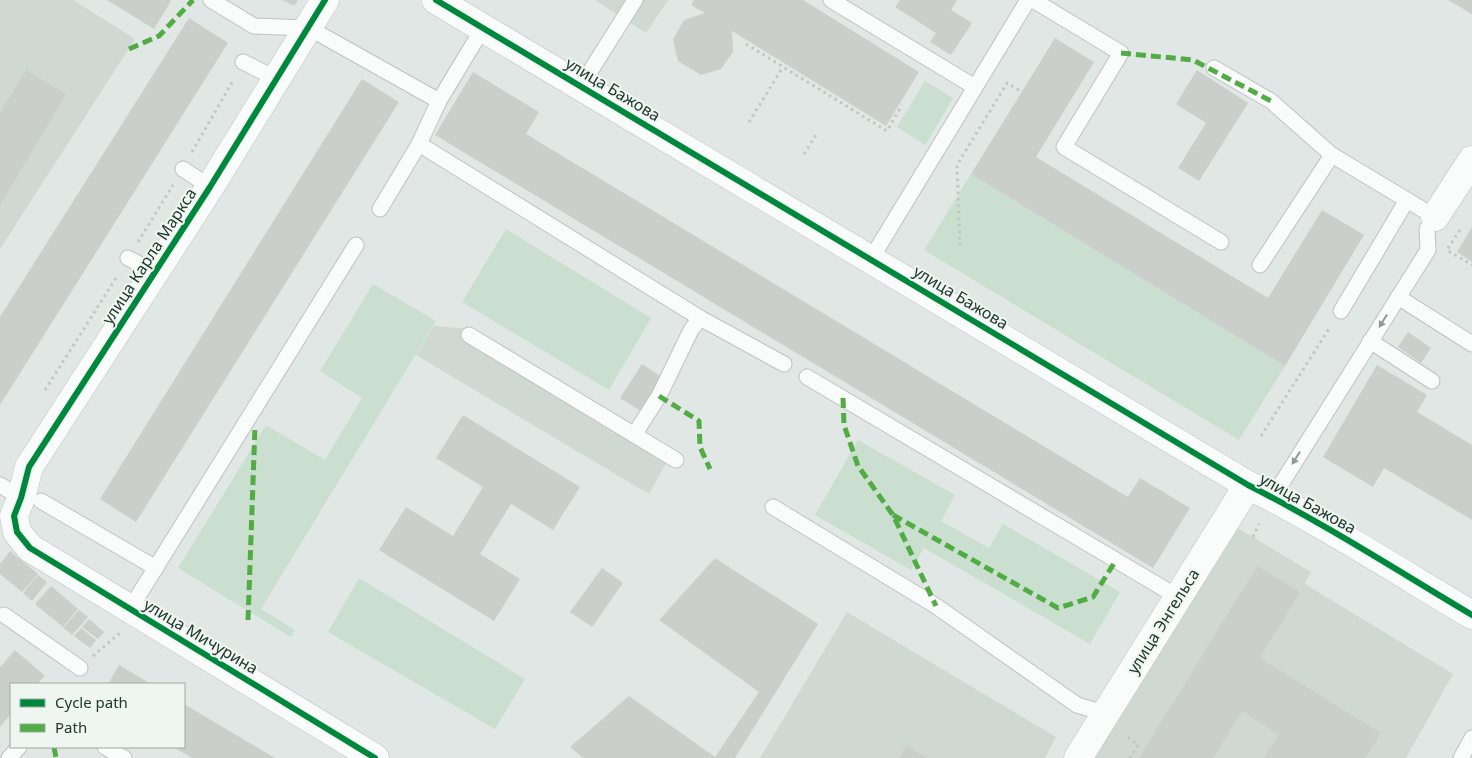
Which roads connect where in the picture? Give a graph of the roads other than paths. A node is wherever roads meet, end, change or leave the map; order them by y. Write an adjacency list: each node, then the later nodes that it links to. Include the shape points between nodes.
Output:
1 (211, 0): 8 (lane, via 254,26)
2 (325, 0): 8 (street, улица Карла Маркса)
3 (436, 0): 9 (street, улица Бажова)
4 (635, 0): 13 (lane)
5 (831, 0): 14 (lane)
6 (1028, 0): 14 (lane)
7 (1033, 0): 24 (lane, via 1121,53 1064,148)
8 (309, 28): 12 (street, улица Карла Маркса); 15 (lane)
9 (483, 28): 13 (street, улица Бажова); 15 (lane)
10 (243, 62): 12 (lane)
11 (1214, 68): 17 (lane, via 1270,101)
12 (277, 79): 20 (street, улица Карла Маркса)
13 (581, 86): 27 (street, улица Бажова)
14 (975, 87): 27 (lane)
15 (439, 101): 16 (lane)
16 (419, 144): 22 (lane); 32 (lane)
17 (1332, 155): 21 (lane); 28 (lane)
18 (1472, 160): 23 (street)
19 (183, 169): 20 (lane)
20 (210, 187): 29 (street, улица Карла Маркса)
21 (1407, 200): 23 (lane); 31 (lane)
22 (380, 209)
23 (1435, 217): 30 (lane, via 1427,229 1428,250)
24 (1221, 242)
25 (356, 245): 46 (lane)
26 (128, 258): 29 (lane)
27 (871, 259): 41 (street, улица Бажова)
28 (1260, 265)
29 (154, 272): 42 (street, улица Карла Маркса, via 29,467)
30 (1398, 297): 34 (lane, one-way to 34); 35 (lane)
31 (1341, 311)
32 (700, 318): 36 (lane); 39 (lane, via 659,396)
33 (468, 335): 39 (lane)
34 (1370, 342): 38 (lane); 43 (lane, one-way to 43)
35 (1472, 344)
36 (784, 364)
37 (806, 377): 47 (lane)
38 (1432, 380)
39 (634, 435): 40 (lane)
40 (676, 460)
41 (1248, 485): 43 (street, улица Бажова); 47 (street, улица Энгельса)
42 (21, 495): 45 (street, улица Карла Маркса, via 14,516); 46 (lane)
43 (1272, 497): 50 (street, улица Бажова)
44 (773, 507): 52 (lane, via 936,606 1077,705)
45 (17, 532): 48 (street, улица Мичурина, via 30,548)
46 (156, 568): 48 (lane)
47 (1178, 597): 52 (street, улица Энгельса)
48 (130, 609): 58 (street, улица Мичурина)
49 (4, 616): 51 (lane)
50 (1472, 616)
51 (80, 668)
52 (1104, 714): 59 (street, улица Энгельса)
53 (1472, 738): 60 (lane)
54 (18, 748): 56 (lane)
55 (107, 748): 57 (lane)
56 (9, 758)
57 (124, 758)
58 (375, 758)
59 (1078, 758)
60 (1460, 758)

